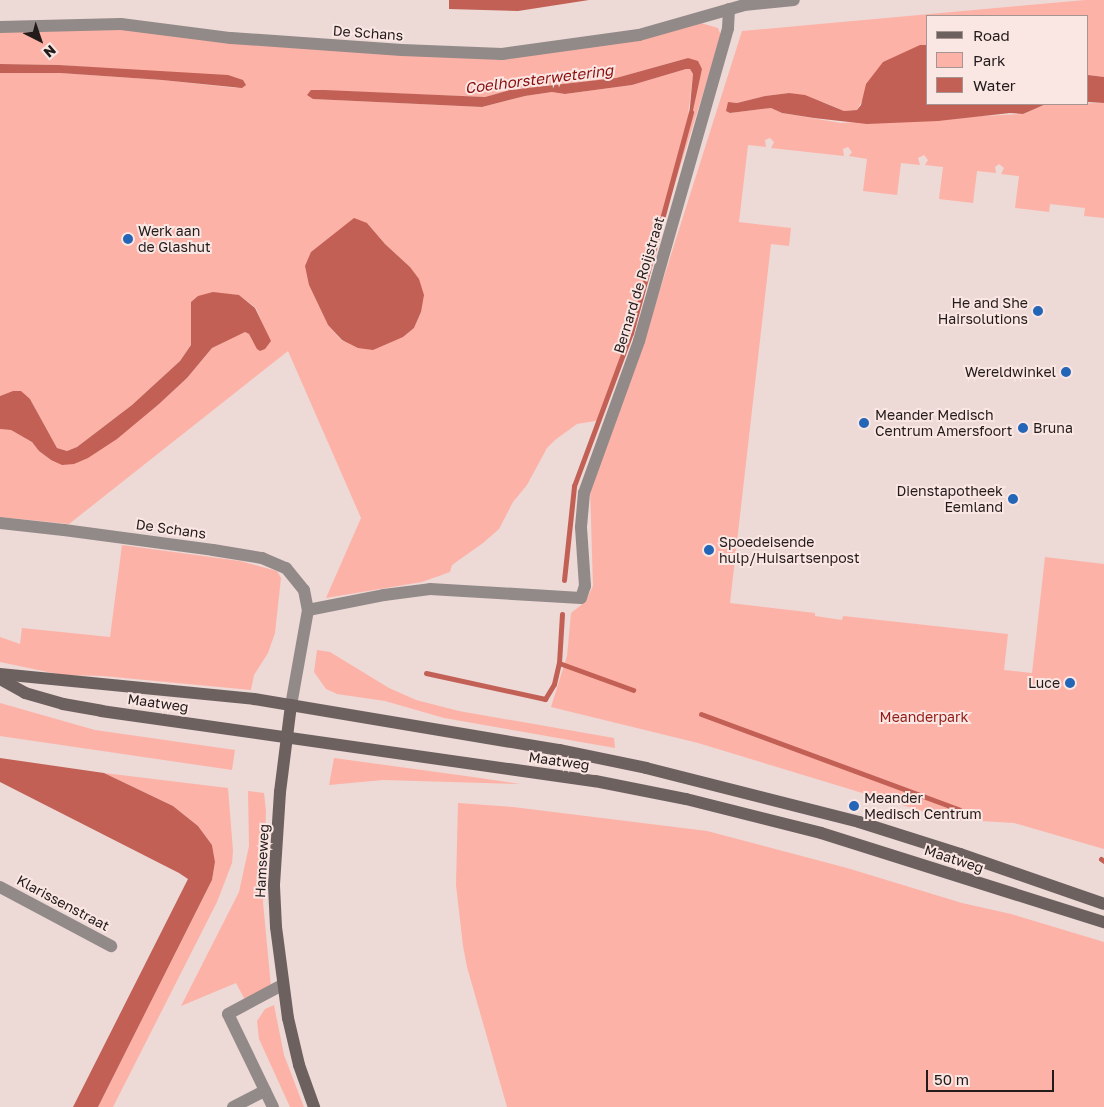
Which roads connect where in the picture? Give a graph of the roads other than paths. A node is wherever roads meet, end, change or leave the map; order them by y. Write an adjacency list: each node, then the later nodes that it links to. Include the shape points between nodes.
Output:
1 (794, 0): 2 (street, via 759,2)
2 (729, 9): 3 (street, De Schans, via 639,35 502,54 231,38 121,24); 5 (street, Bernard de Roijstraat, via 728,28 642,332 584,493 581,527 585,586 581,598 430,589)
3 (0, 27)
4 (0, 523): 5 (street, De Schans, via 271,560 286,568 299,581)
5 (308, 610): 8 (street, De Schans)
6 (0, 674): 8 (main road, Maatweg)
7 (0, 679): 9 (main road, Maatweg, via 25,692 63,704)
8 (291, 705): 9 (main road, Hamseweg); 11 (main road, Maatweg, via 560,750 741,790 859,822)
9 (287, 738): 12 (main road, Maatweg, via 595,781 686,798 822,833); 14 (main road, Hamseweg, via 274,886)
10 (0, 887): 13 (street, Klarissenstraat)
11 (1104, 904)
12 (1104, 922)
13 (111, 946)
14 (282, 985): 15 (street, via 228,1014); 18 (main road, Hamseweg, via 299,1065)
15 (265, 1091): 16 (street); 17 (street)
16 (233, 1107)
17 (273, 1107)
18 (314, 1107)

